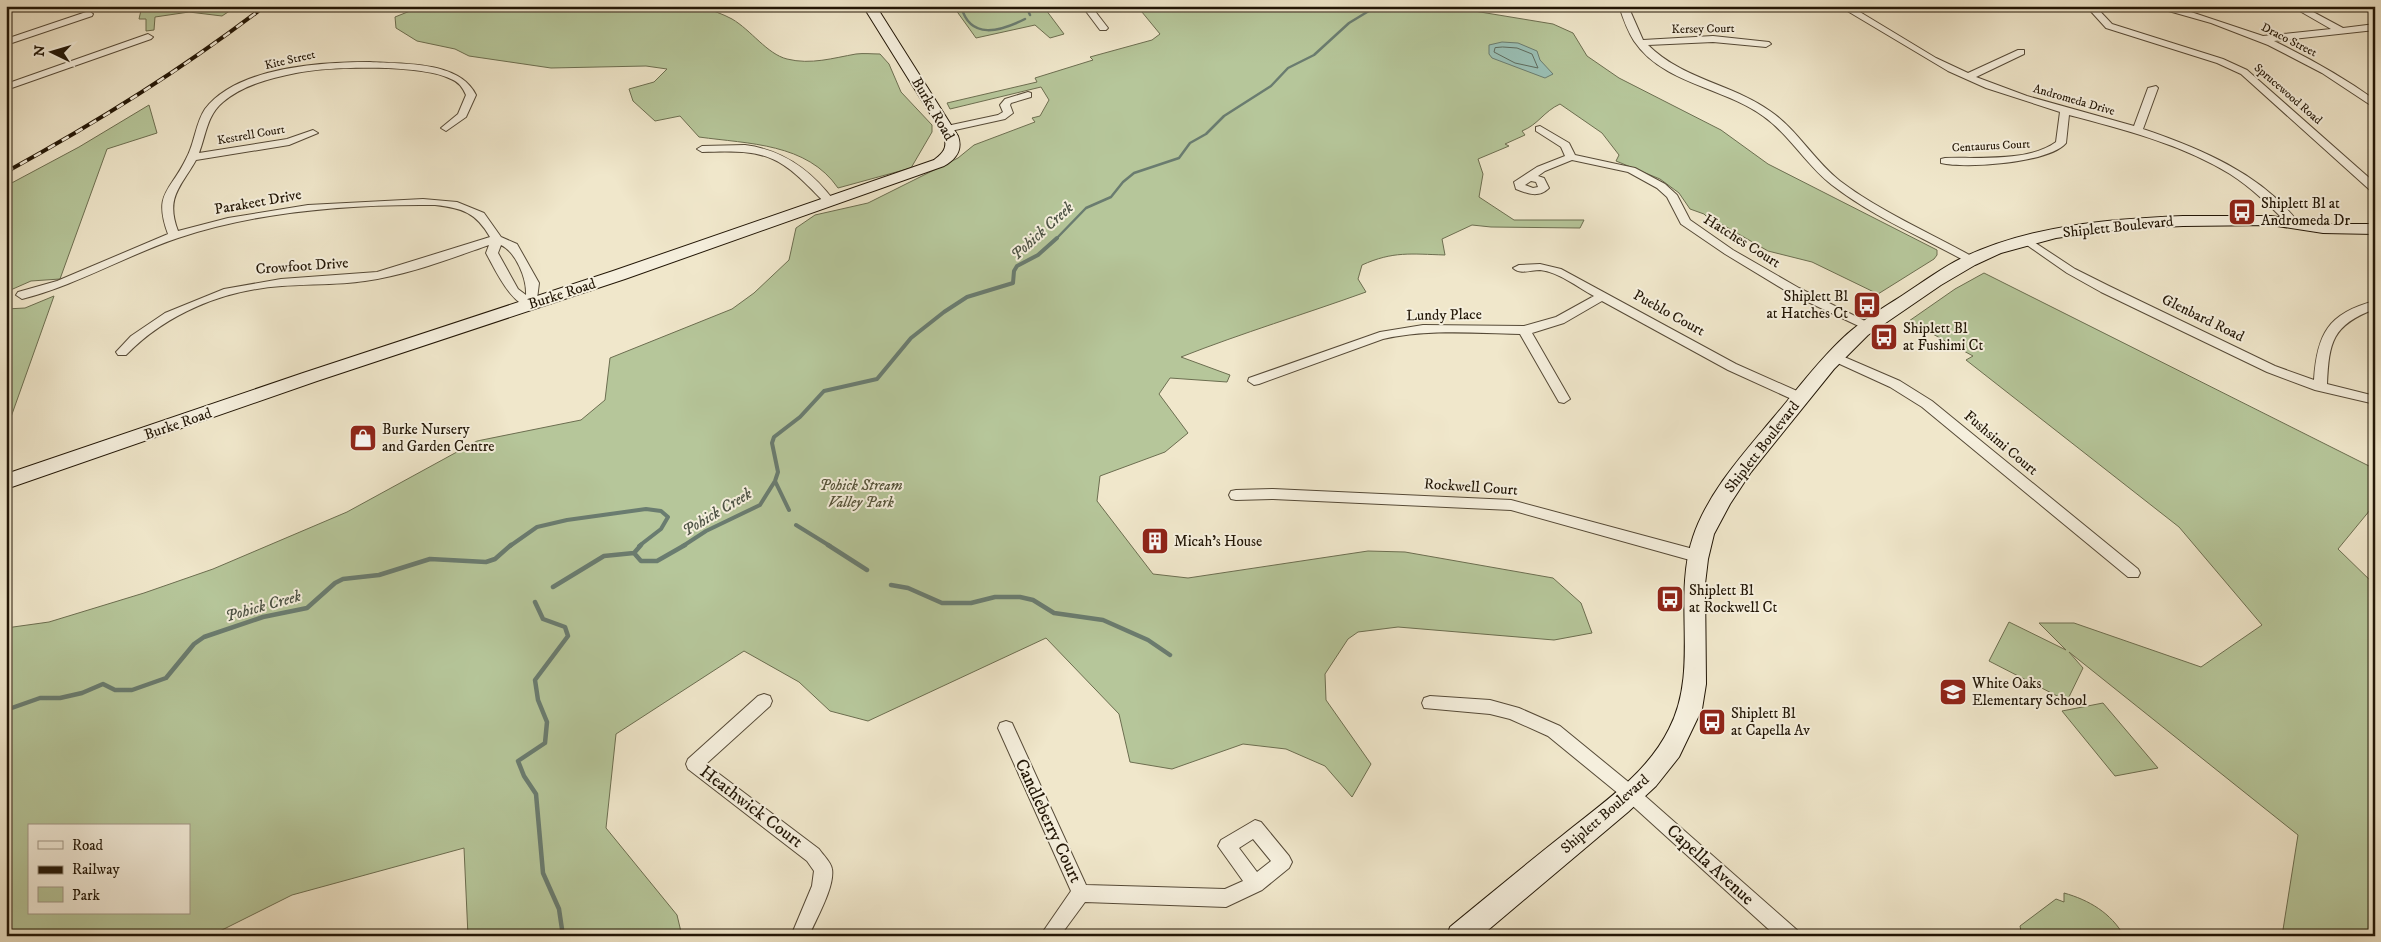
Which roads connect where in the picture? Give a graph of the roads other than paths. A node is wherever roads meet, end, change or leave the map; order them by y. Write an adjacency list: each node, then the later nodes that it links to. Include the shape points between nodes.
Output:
1 (869, 6): 27 (street, Burke Road)
2 (1086, 6): 10 (street)
3 (1623, 6): 17 (street)
4 (1843, 6): 20 (street, Andromeda Drive)
5 (2090, 6): 36 (street, Sprucewood Road, via 2109,26 2220,61 2244,72)
6 (2155, 6): 15 (street, Draco Street, via 2193,15)
7 (2295, 6): 12 (street)
8 (89, 14): 16 (street)
9 (2375, 27): 11 (street)
10 (1103, 28)
11 (2358, 28): 12 (street); 14 (street)
12 (2342, 31): 15 (street)
13 (148, 37): 21 (street)
14 (2374, 37)
15 (2262, 39): 24 (street, Draco Street, via 2309,63)
16 (6, 42)
17 (1641, 43): 18 (street, Kersey Court, via 1713,39); 44 (street, via 1676,71 1766,113 1786,129 1815,164 1864,202)
18 (1766, 44)
19 (2022, 52): 20 (street)
20 (1968, 77): 25 (street, Andromeda Drive)
21 (6, 87)
22 (2154, 88): 29 (street)
23 (1028, 95): 27 (street, via 1008,101 1005,105 1008,113 1001,117)
24 (2375, 105)
25 (2065, 111): 29 (street, Andromeda Drive); 34 (street, Centaurus Court, via 2062,143 2049,153 2032,157)
26 (446, 128): 32 (street, Kite Street, via 462,115 471,95 467,85 456,76 423,69 324,65 269,76 227,95 204,118)
27 (946, 129): 37 (street, Burke Road, via 954,148 939,163)
28 (1540, 129): 33 (street, via 1565,145)
29 (2137, 131): 39 (street, Andromeda Drive, via 2228,170 2265,195)
30 (313, 133): 32 (street, Kestrell Court, via 289,142)
31 (702, 149): 37 (street, via 743,148 776,154 796,167)
32 (193, 157): 41 (street, Kite Street, via 172,188 166,204 166,219)
33 (1571, 157): 35 (street, via 1541,169); 50 (street, Hatches Court, via 1616,166 1652,181 1672,195 1685,222 1729,252 1795,291)
34 (1946, 161)
35 (1530, 178)
36 (2375, 189)
37 (830, 202): 48 (street, Burke Road)
38 (2375, 220): 39 (street, Shiplett Boulevard, via 2302,217)
39 (2292, 222): 40 (street, Shiplett Boulevard, via 2314,228); 43 (street, Shiplett Boulevard, via 2138,222 2074,230)
40 (2375, 229)
41 (174, 236): 42 (street, Parakeet Drive, via 289,209 430,202 457,205 476,212 488,222); 46 (street, Parakeet Drive, via 63,284)
42 (497, 240): 48 (street, Parakeet Drive, via 492,253 514,291); 48 (street, Parakeet Drive, via 513,246 533,283); 52 (street, Crowfoot Drive, via 376,276 268,284 226,292 176,313 138,336)
43 (2028, 241): 44 (street, Shiplett Boulevard); 55 (street, Glenbard Road, via 2071,271 2105,289 2271,369)
44 (1971, 260): 50 (street, Shiplett Boulevard)
45 (1519, 268): 47 (street, Pueblo Court, via 1540,267 1557,271)
46 (22, 295)
47 (1604, 295): 51 (street, Lundy Place, via 1560,320); 56 (street, Pueblo Court, via 1732,367)
48 (532, 304): 59 (street, Burke Road)
49 (2375, 305): 55 (street, via 2346,316 2330,330 2322,354)
50 (1869, 326): 53 (street, Shiplett Boulevard)
51 (1524, 330): 54 (street, Lundy Place, via 1403,331 1380,336); 57 (street)
52 (122, 352)
53 (1835, 357): 56 (street, Shiplett Boulevard); 62 (street, Fushsimi Court, via 1895,384 1927,404)
54 (1254, 381)
55 (2320, 387): 58 (street, Glenbard Road)
56 (1801, 398): 61 (street, Shiplett Boulevard, via 1724,495)
57 (1564, 399)
58 (2375, 400)
59 (6, 482)
60 (1236, 495): 61 (street, Rockwell Court, via 1511,505)
61 (1697, 556): 66 (street, Shiplett Boulevard, via 1694,582 1697,663 1691,708 1664,760)
62 (2133, 574)
63 (764, 701): 69 (street, Heathwick Court, via 694,764 813,854 823,869 821,886)
64 (1430, 703): 66 (street, Capella Avenue, via 1490,707 1536,723 1562,737)
65 (1006, 728): 68 (street, Candleberry Court)
66 (1631, 794): 71 (street, Shiplett Boulevard); 72 (street, Capella Avenue)
67 (1256, 884): 68 (street, via 1226,898)
68 (1081, 893): 70 (street, Candleberry Court)
69 (800, 936)
70 (1050, 936)
71 (1460, 936)
72 (1790, 936)

